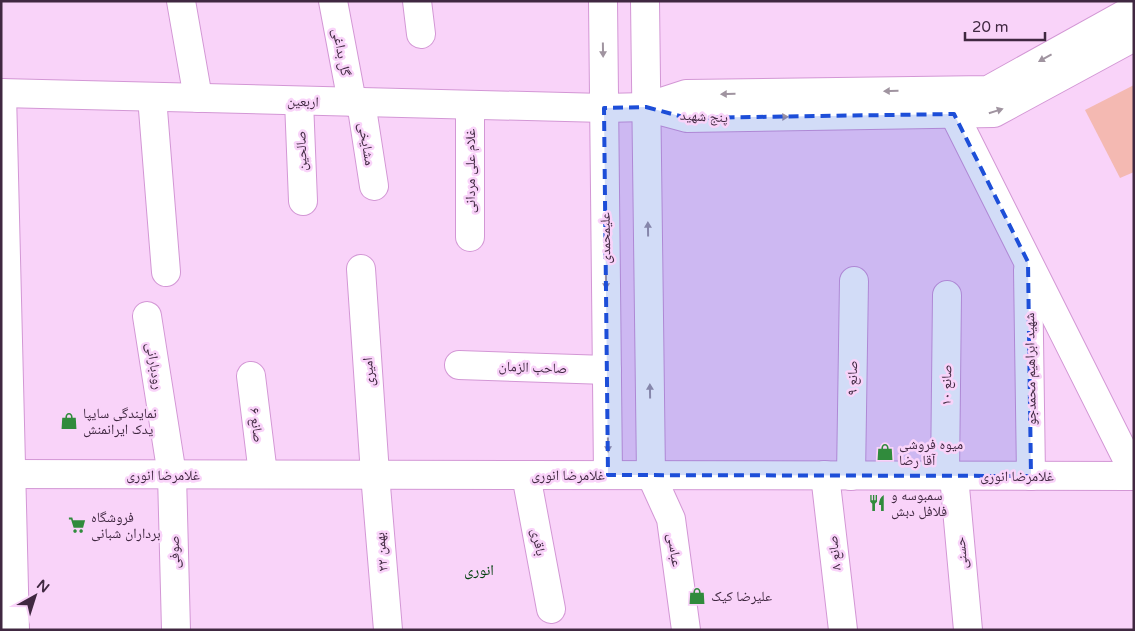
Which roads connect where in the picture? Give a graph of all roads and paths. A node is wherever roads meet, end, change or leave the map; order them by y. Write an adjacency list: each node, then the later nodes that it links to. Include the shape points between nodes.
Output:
1 (181, 1): 10 (street)
2 (333, 1): 12 (street, گل بداغی)
3 (417, 1): 7 (street)
4 (602, 1): 15 (street, علیمحمدی, one-way to 15)
5 (645, 1): 16 (street)
6 (1128, 33): 13 (street, پنج شهید, via 994,114)
7 (421, 34)
8 (2, 93): 9 (street, اربعین); 24 (street)
9 (152, 97): 10 (street, اربعین); 22 (street)
10 (198, 98): 11 (street, اربعین)
11 (299, 101): 12 (street, اربعین); 18 (street, صالحین)
12 (356, 102): 14 (street, اربعین); 17 (street, مشایخی)
13 (951, 102): 16 (street, پنج شهید, via 688,118); 20 (street)
14 (470, 105): 15 (street, اربعین); 19 (street, غلام علی مردانی)
15 (604, 108): 16 (street, پنج شهید); 28 (street, علیمحمدی, one-way to 28)
16 (646, 108): 36 (street, one-way to 16)
17 (374, 186)
18 (303, 201)
19 (470, 237)
20 (1028, 262): 38 (street); 40 (street, شهید ابراهیم محمدجو)
21 (362, 269): 32 (street, امیری)
22 (166, 272)
23 (854, 281): 37 (street, صانع ۹)
24 (4, 285): 30 (street)
25 (947, 295): 39 (street, صانع ۱۰)
26 (147, 316): 33 (street, رودبارانی)
27 (459, 365): 28 (street, صاحب الزمان)
28 (607, 370): 35 (street, علیمحمدی, one-way to 35)
29 (251, 376): 31 (street, صانع ۶)
30 (6, 474): 33 (street, غلامرضا انوری); 42 (street)
31 (263, 474): 32 (street, غلامرضا انوری); 33 (street, غلامرضا انوری)
32 (375, 474): 34 (street, غلامرضا انوری); 44 (street, ۲۲ بهمن)
33 (172, 475): 43 (street, صوفی)
34 (526, 475): 35 (street, غلامرضا انوری); 41 (street, باقری)
35 (608, 475): 36 (street, غلامرضا انوری)
36 (651, 475): 37 (street, غلامرضا انوری); 45 (street, عباسی, via 671,519)
37 (838, 475): 39 (street, غلامرضا انوری); 46 (street, صانع ۸)
38 (1134, 475): 40 (street, غلامرضا انوری)
39 (950, 476): 40 (street, غلامرضا انوری); 47 (street, حسنی)
40 (1031, 476)
41 (551, 609)
42 (15, 630)
43 (176, 630)
44 (388, 630)
45 (686, 630)
46 (843, 630)
47 (968, 630)

